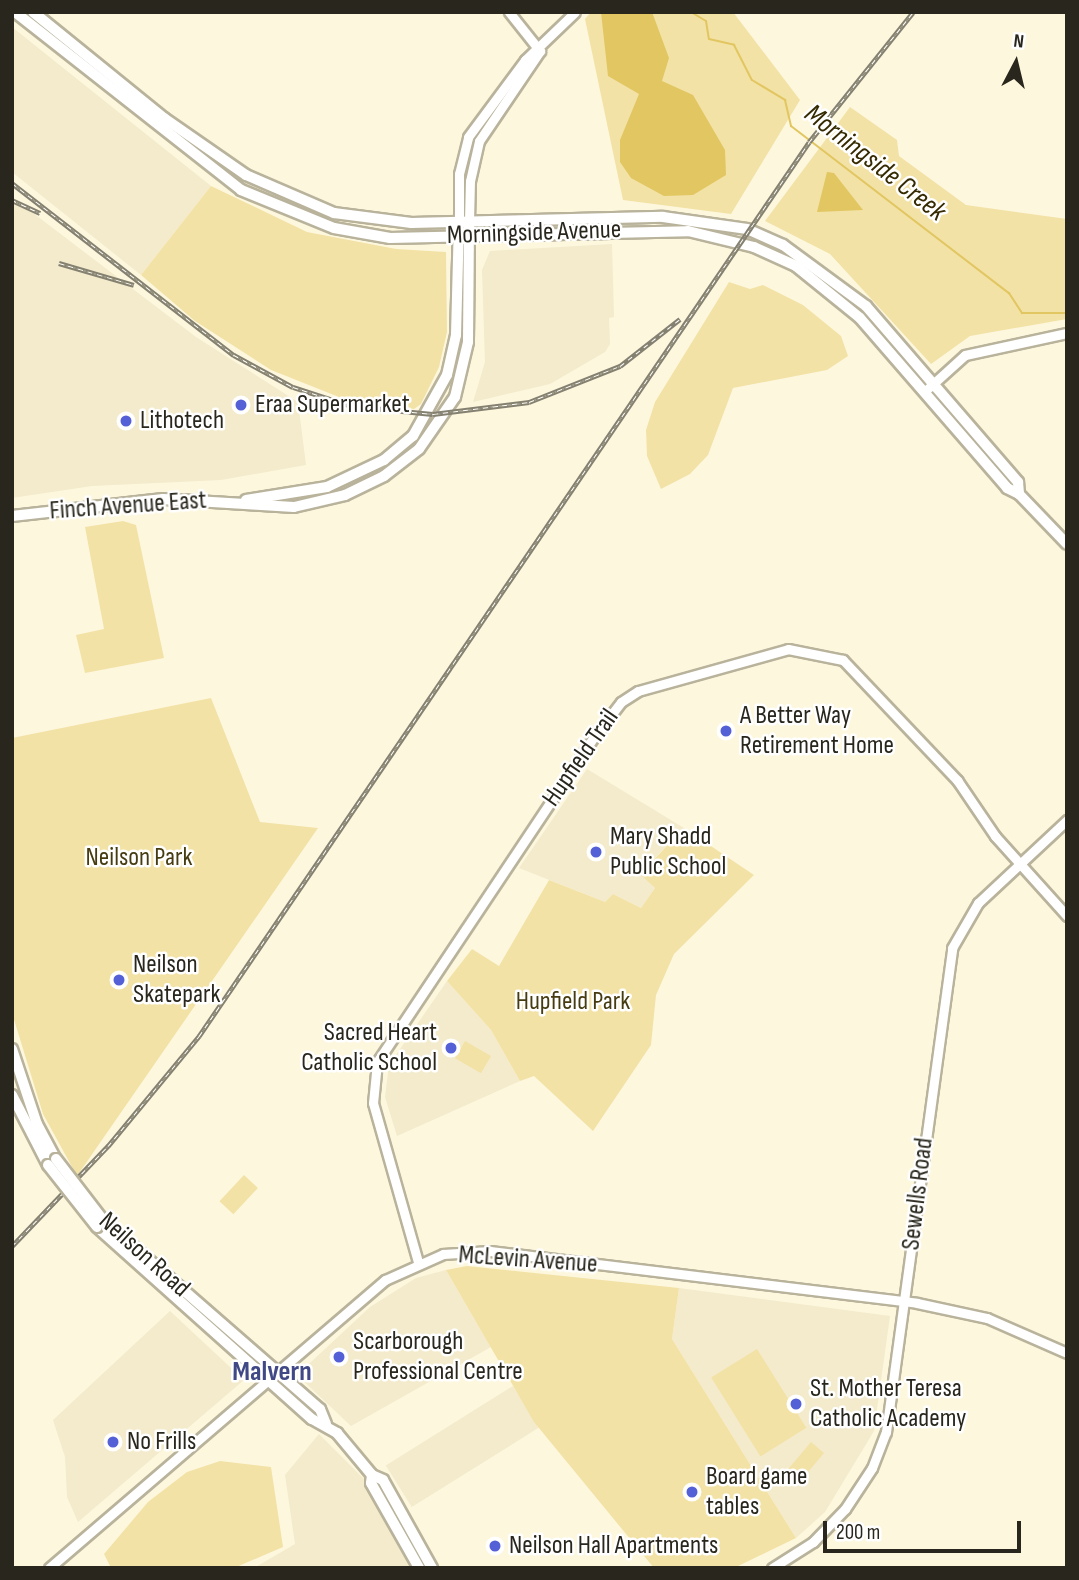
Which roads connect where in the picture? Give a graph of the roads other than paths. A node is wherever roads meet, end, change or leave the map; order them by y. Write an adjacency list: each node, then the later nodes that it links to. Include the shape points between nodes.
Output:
1 (15, 12): 7 (main road, Morningside Avenue, via 158,129 241,190)
2 (33, 12): 6 (main road, Morningside Avenue, via 164,118)
3 (509, 12): 5 (street)
4 (575, 12): 5 (street)
5 (540, 51): 8 (street, via 479,141)
6 (282, 195): 7 (main road); 8 (main road, Morningside Avenue, via 334,213 375,220)
7 (278, 209): 9 (main road, Morningside Avenue, via 361,235)
8 (464, 221): 9 (main road, Finch Avenue East); 11 (main road, Morningside Avenue, via 642,216 747,229 836,279)
9 (464, 237): 11 (main road, Morningside Avenue, via 643,229 701,233 754,247 826,286); 12 (main road, Finch Avenue East, via 450,362 432,407 413,436 384,460 327,487); 12 (main road, Finch Avenue East, via 462,369 442,423 419,449 384,476 329,500 276,508)
10 (1067, 333): 11 (street, via 965,355)
11 (927, 389): 14 (main road, Morningside Avenue, via 1018,482 1019,494)
12 (243, 500): 13 (main road, Finch Avenue East, via 148,499)
13 (12, 516)
14 (1067, 544)
15 (1067, 820): 16 (street, Sewells Road)
16 (1020, 864): 17 (street, Hupfield Trail); 21 (street, Hupfield Trail, via 957,780 843,660 788,649 638,691 621,702 377,1062 373,1102); 22 (street, Sewells Road, via 973,909 947,962)
17 (1067, 916)
18 (12, 1049): 20 (main road, Neilson Road)
19 (12, 1095): 20 (main road, Neilson Road)
20 (52, 1162): 24 (main road, Neilson Road, bridge, via 100,1223)
21 (418, 1262): 22 (street, McLevin Avenue, via 461,1251 490,1251); 24 (street, McLevin Avenue, via 385,1279)
22 (905, 1301): 23 (street, McLevin Avenue, via 987,1318); 29 (street, Sewells Road, via 890,1413 872,1468 833,1523)
23 (1067, 1353)
24 (272, 1375): 25 (main road, Neilson Road, via 320,1409 326,1424 372,1475 371,1483); 26 (street, McLevin Avenue)
25 (408, 1533): 27 (main road, Neilson Road); 28 (main road, Neilson Road)
26 (49, 1568)
27 (419, 1568)
28 (432, 1568)
29 (772, 1568)

